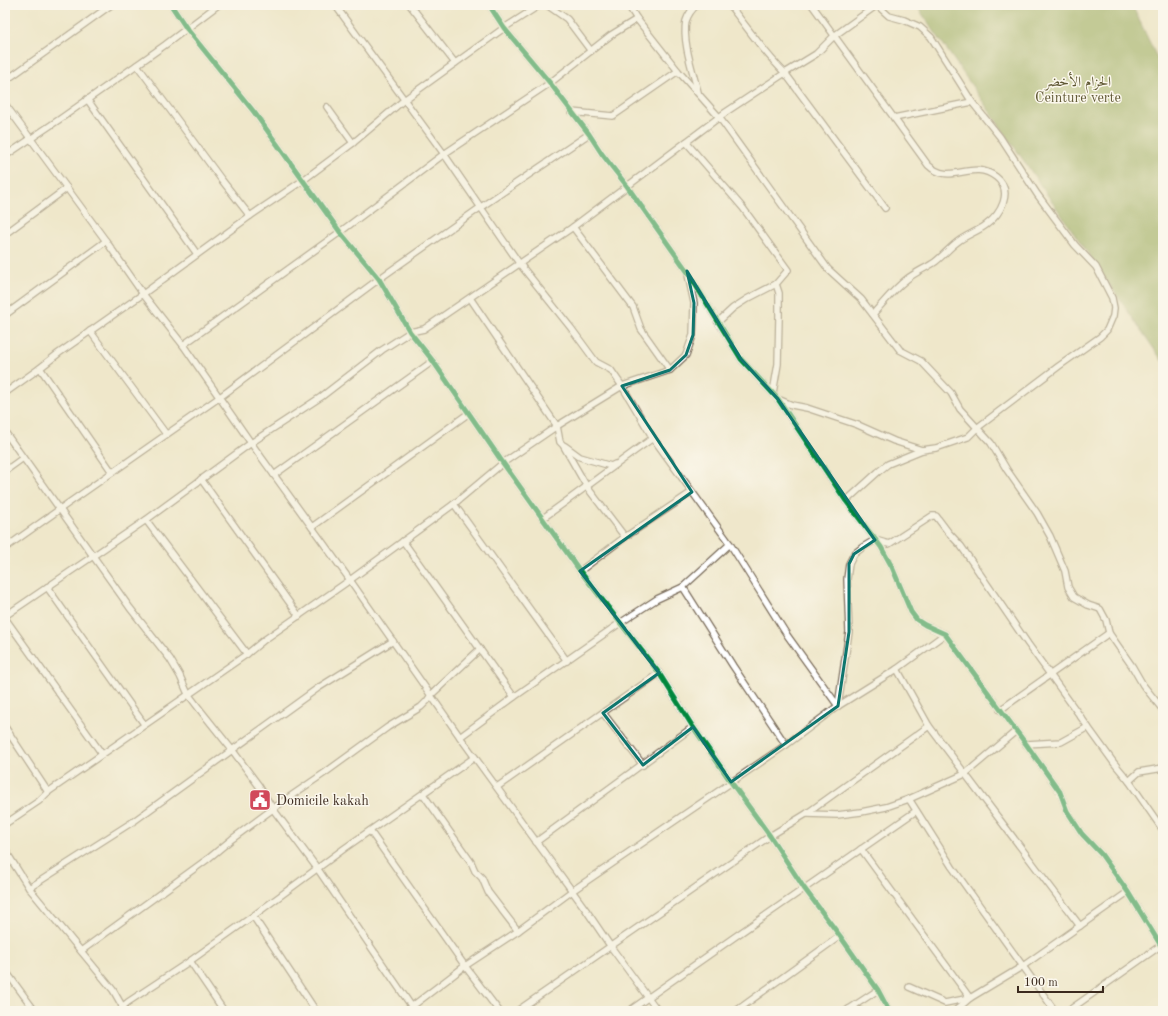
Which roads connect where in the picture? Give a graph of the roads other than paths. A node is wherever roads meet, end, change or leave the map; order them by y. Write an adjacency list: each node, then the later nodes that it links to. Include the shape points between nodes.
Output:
1 (111, 5): 23 (street)
2 (170, 5): 16 (street)
3 (218, 5): 16 (street)
4 (335, 5): 27 (street)
5 (410, 5): 19 (street)
6 (490, 5): 15 (street)
7 (540, 5): 15 (street)
8 (547, 5): 18 (street, via 567,20)
9 (628, 5): 14 (street)
10 (697, 5): 25 (street, via 687,19 685,31)
11 (728, 5): 22 (street)
12 (812, 5): 17 (street)
13 (877, 5): 17 (street); 28 (street, via 889,16 904,20 931,37)
14 (637, 19): 18 (street); 21 (street)
15 (504, 28): 19 (street); 24 (street)
16 (187, 29): 20 (street); 40 (street, via 254,112)
17 (834, 36): 22 (street, via 816,54); 33 (street)
18 (591, 51): 24 (street)
19 (455, 63): 27 (street)
20 (137, 65): 26 (street); 45 (street)
21 (678, 71): 25 (street); 31 (street, via 613,116)
22 (785, 73): 32 (street); 44 (street)
23 (5, 80)
24 (550, 83): 31 (street); 38 (street)
25 (699, 94): 32 (street)
26 (87, 99): 35 (street); 50 (street)
27 (404, 100): 37 (street); 38 (street)
28 (972, 102): 33 (street); 73 (street, via 1000,137 1036,194 1076,246 1096,267 1112,298 1114,308 1107,330 1100,337)
29 (5, 104): 35 (street)
30 (327, 106): 37 (street)
31 (571, 112): 34 (street)
32 (720, 117): 36 (street); 57 (street, via 828,268)
33 (894, 118): 57 (street, via 935,171 947,175 972,170 988,172 1001,181 1005,196 1000,210 991,221 960,240 934,263 908,278)
34 (588, 134): 41 (street); 43 (street)
35 (30, 138): 39 (street); 42 (street)
36 (686, 142): 41 (street); 54 (street, via 743,208 788,270)
37 (353, 143): 40 (street)
38 (444, 154): 43 (street); 47 (street)
39 (5, 156)
40 (302, 181): 45 (street); 47 (street)
41 (627, 186): 46 (street); 52 (street)
42 (67, 188): 48 (street); 49 (street)
43 (481, 207): 51 (street); 53 (street)
44 (885, 208)
45 (250, 216): 50 (street)
46 (573, 227): 51 (street); 65 (street, via 633,307 642,329)
47 (340, 232): 53 (street); 62 (street)
48 (5, 234)
49 (106, 241): 55 (street); 58 (street)
50 (197, 254): 55 (street)
51 (519, 263): 56 (street); 66 (street, via 596,362 611,370)
52 (687, 271): 59 (street); 65 (street, via 694,303 693,335 686,355)
53 (379, 279): 61 (street); 69 (street)
54 (776, 284): 59 (street, via 733,308); 68 (street, via 779,293 778,364)
55 (143, 294): 60 (street); 62 (street)
56 (470, 298): 61 (street, via 424,329); 72 (street)
57 (873, 314): 73 (street, via 900,350 921,362 951,393 960,409)
58 (5, 315)
59 (718, 322): 68 (street, via 741,359)
60 (90, 331): 64 (street); 75 (street)
61 (410, 332): 63 (street); 77 (street, via 321,397)
62 (183, 345): 69 (street)
63 (434, 361): 71 (street); 85 (street)
64 (40, 368): 67 (street); 84 (street)
65 (670, 370): 66 (street)
66 (622, 386): 72 (street); 76 (street)
67 (5, 393)
68 (773, 393): 70 (street)
69 (220, 397): 75 (street); 77 (street)
70 (778, 399): 79 (street, via 858,425); 89 (street)
71 (469, 413): 81 (street); 94 (street)
72 (557, 426): 78 (street); 81 (street)
73 (977, 428): 79 (street, via 968,437); 108 (street, via 1037,513 1060,556 1068,587 1074,597 1100,609)
74 (5, 432): 80 (street)
75 (166, 434): 84 (street)
76 (653, 438): 82 (street); 88 (street)
77 (251, 443): 85 (street); 86 (street)
78 (563, 445): 82 (street, via 580,457 611,466); 87 (street)
79 (922, 450): 89 (street, via 888,464)
80 (23, 458): 83 (street); 91 (street)
81 (503, 463): 90 (street); 92 (street)
82 (618, 463): 87 (street)
83 (5, 471)
84 (112, 472): 91 (street)
85 (274, 475): 94 (street)
86 (201, 479): 93 (street); 105 (street)
87 (587, 487): 92 (street); 95 (street)
88 (692, 492): 95 (street); 98 (street)
89 (846, 501): 96 (street)
90 (454, 504): 97 (street); 113 (street)
91 (60, 509): 99 (street); 100 (street)
92 (543, 518): 101 (street)
93 (146, 520): 100 (street); 112 (street)
94 (312, 527): 102 (street)
95 (625, 537): 101 (street)
96 (875, 540): 109 (street, via 892,567 911,612 925,625); 116 (street, via 889,544 932,516 936,516 961,546); 120 (street, via 854,554 849,564 849,632)
97 (403, 542): 102 (street); 111 (street)
98 (730, 544): 104 (street); 120 (street, via 787,635)
99 (5, 548)
100 (93, 556): 103 (street); 117 (street, via 170,659)
101 (580, 571): 107 (street)
102 (350, 580): 105 (street); 110 (street)
103 (47, 587): 106 (street); 124 (street)
104 (683, 587): 107 (street, via 657,599); 132 (street)
105 (299, 616): 112 (street)
106 (5, 617): 134 (street)
107 (620, 622): 113 (street); 115 (street)
108 (1109, 633): 116 (street); 122 (street, via 1143,685)
109 (945, 634): 114 (street); 121 (street)
110 (393, 641): 118 (street); 133 (street, via 318,688)
111 (480, 649): 118 (street); 119 (street)
112 (247, 654): 117 (street)
113 (567, 661): 119 (street)
114 (896, 668): 120 (street); 125 (street)
115 (659, 673): 123 (street); 127 (street)
116 (1050, 674): 121 (street); 128 (street)
117 (188, 694): 124 (street); 133 (street)
118 (431, 695): 130 (street); 145 (street, via 421,707 388,727)
119 (514, 696): 130 (street)
120 (838, 706): 132 (street)
121 (1000, 710): 129 (street)
122 (1163, 710)
123 (604, 713): 136 (street); 141 (street)
124 (144, 724): 134 (street)
125 (929, 726): 138 (street); 147 (street)
126 (5, 727): 142 (street)
127 (693, 727): 136 (street); 140 (street)
128 (1088, 727): 131 (street, via 1062,742); 139 (street)
129 (1016, 731): 131 (street); 138 (street)
130 (460, 737): 135 (street)
131 (1026, 744): 159 (street, via 1060,792 1067,811 1082,834)
132 (786, 745): 140 (street)
133 (233, 751): 145 (street); 156 (street, via 134,822)
134 (102, 754): 142 (street)
135 (475, 757): 141 (street); 143 (street)
136 (643, 765): 152 (street)
137 (1163, 768): 139 (street, via 1139,772)
138 (965, 774): 144 (street); 161 (street)
139 (1129, 781): 149 (street)
140 (731, 782): 151 (street); 158 (street)
141 (497, 787): 152 (street)
142 (48, 792): 148 (street)
143 (423, 794): 150 (street); 162 (street, via 482,878 488,892)
144 (909, 799): 146 (street); 147 (street, via 862,812 837,815)
145 (273, 809): 155 (street); 166 (street)
146 (916, 811): 153 (street); 169 (street, via 952,867)
147 (806, 814): 151 (street)
148 (5, 824)
149 (1163, 830)
150 (370, 831): 155 (street); 168 (street)
151 (770, 836): 157 (street); 164 (street)
152 (536, 842): 158 (street)
153 (861, 849): 157 (street); 174 (street)
154 (5, 850): 156 (street)
155 (318, 868): 160 (street); 176 (street)
156 (29, 888): 166 (street)
157 (804, 888): 163 (street); 173 (street)
158 (572, 891): 162 (street); 164 (street)
159 (1128, 892): 161 (street); 165 (street)
160 (253, 916): 167 (street); 180 (street)
161 (1080, 926): 169 (street)
162 (518, 931): 168 (street)
163 (840, 936): 172 (street); 185 (street)
164 (611, 947): 173 (street); 182 (street)
165 (1162, 947): 190 (street)
166 (81, 951): 175 (street, via 113,990)
167 (190, 961): 175 (street, via 128,1002); 179 (street)
168 (465, 966): 176 (street); 181 (street)
169 (1023, 966): 174 (street); 189 (street)
170 (5, 970): 178 (street)
171 (909, 987): 174 (street, via 945,1003)
172 (878, 990): 177 (street); 187 (street)
173 (648, 998): 183 (street); 184 (street)
174 (970, 998): 188 (street)
175 (123, 1009)
176 (408, 1010)
177 (848, 1010): 186 (street)
178 (35, 1011)
179 (224, 1011)
180 (316, 1011)
181 (499, 1011)
182 (517, 1011)
183 (629, 1011)
184 (658, 1011)
185 (736, 1011)
186 (861, 1011)
187 (889, 1011)
188 (955, 1011)
189 (1054, 1011)
190 (1068, 1011)

